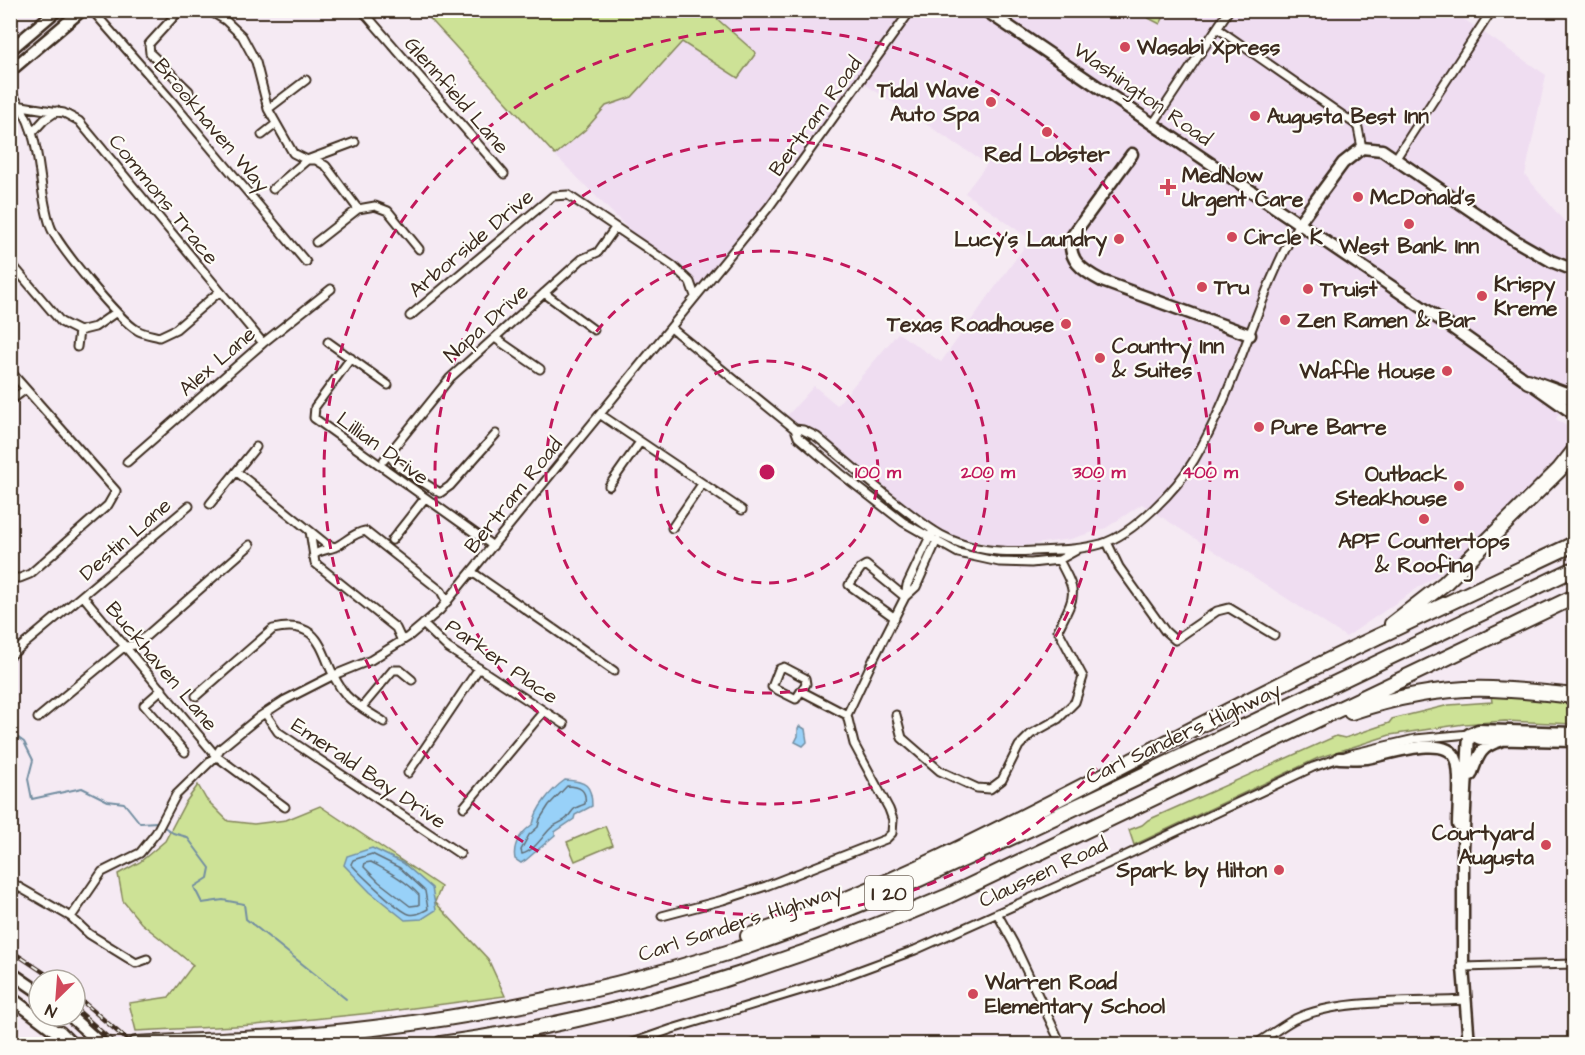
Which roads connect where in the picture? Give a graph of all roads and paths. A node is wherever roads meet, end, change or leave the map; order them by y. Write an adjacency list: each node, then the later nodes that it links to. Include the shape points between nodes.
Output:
1 (57, 10): 12 (street)
2 (82, 10): 13 (street)
3 (92, 10): 37 (street, Brookhaven Way)
4 (180, 10): 16 (street, via 149,44 150,53)
5 (208, 10): 18 (street, via 242,36 256,62)
6 (362, 10): 29 (street, Glennfield Lane)
7 (911, 10): 42 (street, Bertram Road, via 789,182)
8 (985, 10): 21 (street, Washington Road)
9 (1229, 10): 11 (street)
10 (1492, 10): 27 (street)
11 (1217, 28): 21 (street); 25 (street, via 1354,124)
12 (10, 50)
13 (10, 71)
14 (306, 80): 18 (street)
15 (10, 92): 17 (street)
16 (189, 92)
17 (22, 106): 19 (street, Commons Trace); 22 (street)
18 (268, 109): 20 (street)
19 (57, 111): 22 (street); 40 (street, Commons Trace, via 79,121)
20 (276, 124): 23 (street); 28 (street, via 293,153)
21 (1153, 124): 32 (street, Washington Road)
22 (33, 132): 43 (street, via 50,227)
23 (262, 135)
24 (355, 142): 28 (street)
25 (1362, 148): 27 (street, via 1382,150); 32 (street, via 1343,163)
26 (1132, 154): 48 (street, via 1073,235 1071,245 1076,264 1109,284)
27 (1396, 158): 38 (street, via 1522,245)
28 (307, 160): 30 (street); 31 (street, via 326,166)
29 (504, 174)
30 (273, 189)
31 (358, 208): 34 (street); 35 (street, via 375,206 388,211)
32 (1299, 223): 48 (street); 56 (street, Washington Road)
33 (615, 228): 41 (street, Napa Drive, via 598,252 582,259); 42 (street, Arborside Drive, via 673,266 690,282); 44 (street, Arborside Drive, via 568,195 553,196)
34 (316, 242)
35 (419, 249)
36 (10, 262): 47 (street, via 61,322)
37 (306, 262)
38 (1575, 270)
39 (331, 289): 51 (street, Alex Lane)
40 (219, 292): 43 (street, via 159,337 137,331); 51 (street, Commons Trace)
41 (544, 293): 46 (street); 49 (street, Napa Drive)
42 (695, 296): 45 (street, Bertram Road)
43 (115, 313): 47 (street, via 95,327)
44 (410, 316)
45 (671, 328): 62 (street, Bertram Road); 63 (street)
46 (594, 330)
47 (79, 331): 52 (street)
48 (1250, 335): 81 (street, via 1215,418 1183,476 1138,523)
49 (495, 338): 54 (street); 64 (street, Napa Drive, via 450,378 386,457 440,493)
50 (327, 342): 53 (street)
51 (263, 343): 68 (street, Alex Lane)
52 (77, 347)
53 (351, 358): 57 (street); 72 (street, Lillian Drive, via 315,407 314,418)
54 (540, 369)
55 (10, 371): 58 (street)
56 (1528, 381): 59 (highway); 61 (street, Washington Road)
57 (388, 385)
58 (27, 389): 60 (street); 91 (street, via 116,491 108,505 30,574)
59 (1575, 398)
60 (10, 401)
61 (1575, 414)
62 (601, 415): 65 (street); 84 (street, Bertram Road)
63 (795, 429): 78 (street, via 817,437); 80 (street, via 798,437 840,473)
64 (496, 434)
65 (640, 442): 70 (street); 71 (street)
66 (256, 447): 69 (street)
67 (1575, 451): 101 (highway, via 1445,583)
68 (127, 462)
69 (237, 472): 73 (street); 77 (street)
70 (702, 484): 75 (street); 76 (street)
71 (609, 486)
72 (424, 498): 79 (street); 84 (street, Lillian Drive)
73 (210, 504)
74 (189, 506): 92 (street, Destin Lane)
75 (742, 510)
76 (672, 528)
77 (310, 531): 85 (street); 87 (street)
78 (937, 532): 80 (street); 86 (street, via 979,550)
79 (392, 540)
80 (933, 540): 88 (street, via 958,553 999,562 1031,564); 93 (street, via 907,585)
81 (1107, 542): 86 (street); 98 (street, via 1119,567 1175,640 1217,611 1230,608)
82 (1575, 544): 101 (highway)
83 (250, 545): 100 (street, via 136,645)
84 (493, 546): 90 (street, Bertram Road)
85 (335, 547): 87 (street); 95 (street, via 364,531 441,591)
86 (1079, 549): 88 (street)
87 (313, 556): 99 (street, via 315,563 396,628)
88 (1059, 560): 115 (street, via 1074,588 1058,630 1083,677 1075,702 1019,746 1002,780 990,789 977,788 940,771 902,738)
89 (1575, 569): 141 (highway, Carl Sanders Highway / I 20, via 937,873 788,932)
90 (472, 572): 95 (street, Bertram Road); 104 (street)
91 (10, 578)
92 (83, 596): 100 (street, Buckhaven Lane); 102 (street, Destin Lane)
93 (905, 597): 96 (street); 96 (street, via 866,565 849,585)
94 (1575, 597): 120 (highway, I 20)
95 (447, 602): 97 (street, Bertram Road)
96 (895, 618): 114 (street)
97 (423, 624): 99 (street, Bertram Road); 103 (street, Parker Place, via 448,648)
98 (1274, 635)
99 (402, 641): 105 (street, Bertram Road, via 371,660)
100 (125, 646): 107 (street, Buckhaven Lane); 116 (street)
101 (1349, 650): 141 (highway, via 958,849 803,916)
102 (10, 656)
103 (479, 668): 112 (street, Parker Place); 127 (street)
104 (614, 671)
105 (334, 675): 109 (street, via 308,630 283,626 273,628); 111 (street, via 346,696); 113 (street, Bertram Road)
106 (412, 680): 111 (street, via 393,669)
107 (162, 689): 124 (street, via 144,705); 125 (street, Buckhaven Lane)
108 (801, 692): 108 (street, via 796,699 772,687 779,669 784,667 805,678); 114 (street)
109 (196, 696)
110 (1575, 696): 120 (highway, via 1490,688 1427,693 1386,700)
111 (362, 706): 117 (street)
112 (544, 711): 118 (street, Parker Place); 130 (street)
113 (265, 713): 125 (street, Bertram Road); 132 (street, Emerald Bay Drive, via 278,732)
114 (847, 715): 135 (street, via 854,744 889,809 892,833 766,886)
115 (896, 715)
116 (38, 718)
117 (384, 722)
118 (564, 724)
119 (1575, 733): 121 (street, Claussen Road, via 1478,730)
120 (1287, 734): 151 (highway, I 20, via 946,897 817,949 647,1002 531,1029)
121 (1469, 734): 122 (street, Claussen Road, via 1480,739); 126 (street, Claussen Road, via 1415,739); 128 (street)
122 (1507, 739): 123 (street, Claussen Road); 128 (street, via 1489,744 1477,757)
123 (1575, 741)
124 (185, 752)
125 (216, 756): 129 (street, Buckhaven Lane); 136 (street, Bertram Road, via 176,795 156,833 140,853 102,872)
126 (1339, 758): 131 (street, via 1366,758 1436,746 1449,751 1458,770 1458,828); 134 (street, Claussen Road, via 1285,779)
127 (408, 772)
128 (1467, 783): 131 (street)
129 (285, 807)
130 (464, 807)
131 (1463, 848): 139 (street)
132 (460, 854)
133 (10, 882): 136 (street)
134 (999, 915): 152 (street, Claussen Road, via 831,981); 153 (street)
135 (662, 916)
136 (71, 917): 137 (street, via 89,934 136,963)
137 (147, 959)
138 (1575, 964): 139 (street)
139 (1464, 967): 144 (street)
140 (10, 972): 142 (street)
141 (648, 975): 150 (highway, Carl Sanders Highway / I 20, via 531,1003 424,1021 306,1035)
142 (27, 984)
143 (10, 997): 146 (street)
144 (1466, 1000): 154 (street, via 1351,1005 1321,1011 1297,1018); 155 (street)
145 (83, 1028): 148 (street)
146 (59, 1033): 147 (highway)
147 (71, 1044)
148 (101, 1044)
149 (136, 1044): 150 (highway, Carl Sanders Highway / I 20)
150 (151, 1044)
151 (441, 1044)
152 (629, 1044)
153 (1061, 1044)
154 (1256, 1044)
155 (1469, 1044)

